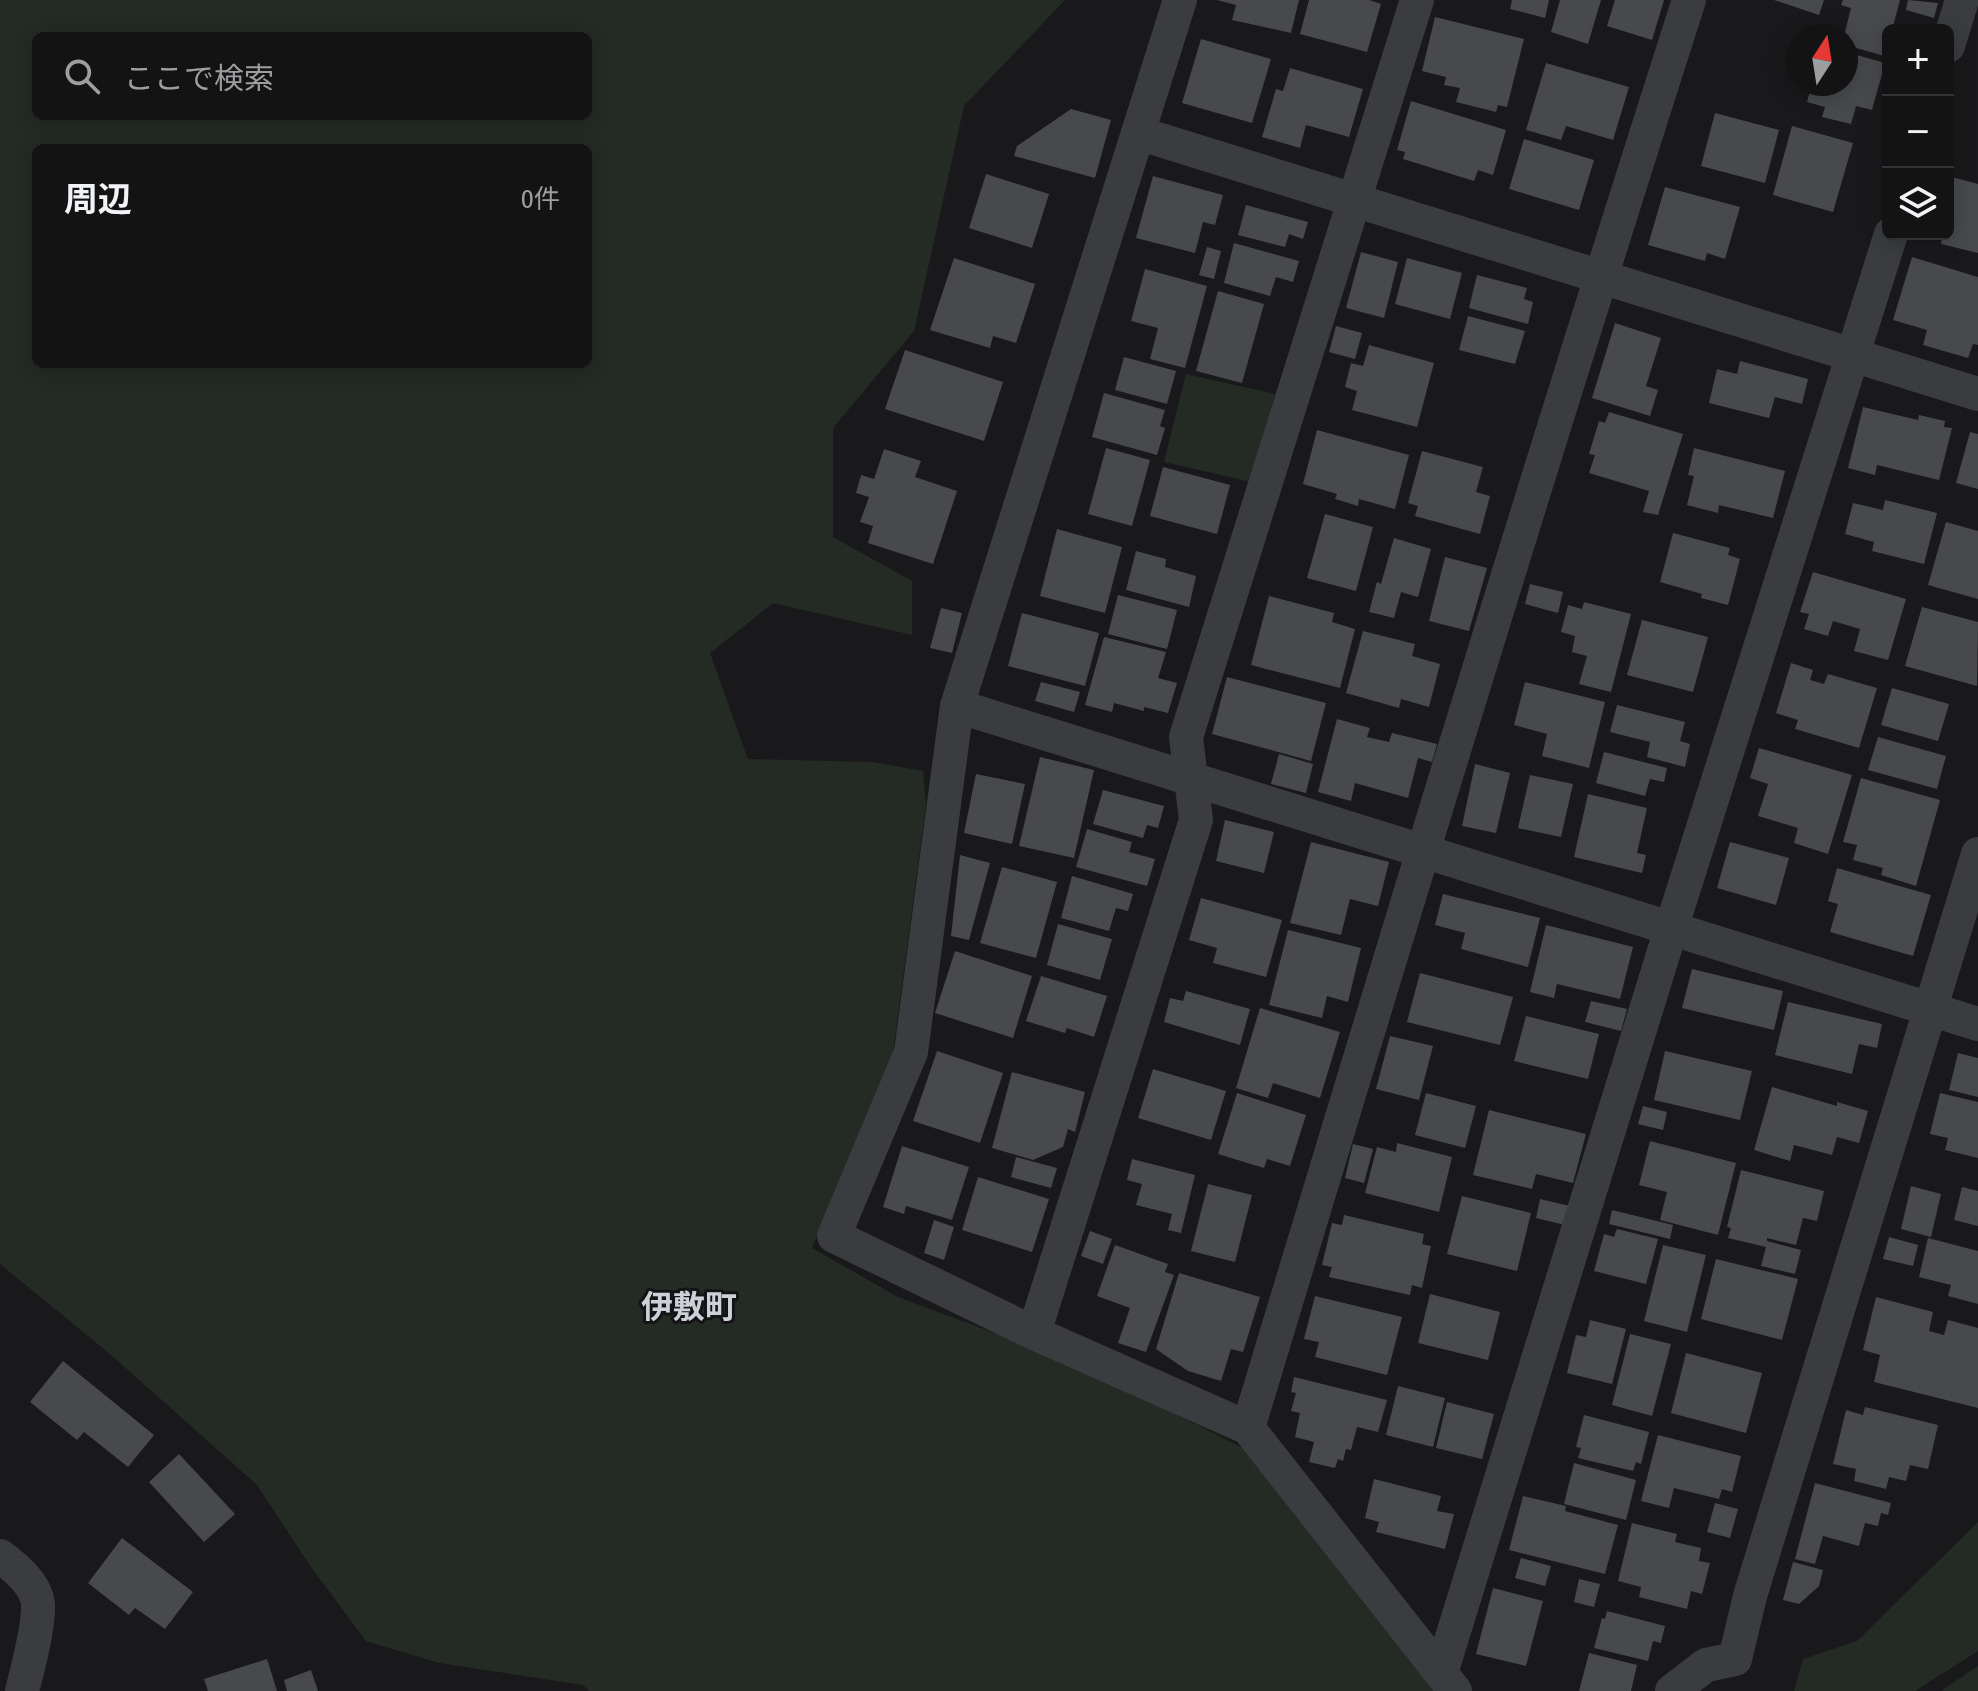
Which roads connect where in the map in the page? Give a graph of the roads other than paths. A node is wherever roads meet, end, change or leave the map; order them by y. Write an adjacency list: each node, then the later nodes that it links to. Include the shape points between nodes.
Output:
1 (1180, 0): 6 (street)
2 (1417, 0): 7 (street)
3 (1689, 0): 9 (street)
4 (1962, 0): 5 (street)
5 (1954, 26)
6 (1138, 133): 7 (street); 12 (street)
7 (1355, 201): 9 (street); 13 (street, via 1186,737)
8 (1889, 240): 10 (street)
9 (1600, 277): 10 (street); 14 (street)
10 (1855, 356): 11 (street); 16 (street)
11 (1978, 394)
12 (957, 706): 13 (street); 19 (street, via 911,1052 834,1236)
13 (1190, 779): 14 (street); 19 (street, via 1196,820)
14 (1422, 852): 16 (street); 20 (street)
15 (1978, 854): 17 (street)
16 (1671, 929): 17 (street); 22 (street)
17 (1929, 1009): 18 (street); 24 (street, via 1735,1659 1706,1665)
18 (1978, 1024)
19 (1034, 1333): 20 (street)
20 (1248, 1428): 22 (street)
21 (0, 1556): 23 (street, via 22,1573 38,1602)
22 (1448, 1682)
23 (22, 1691)
24 (1672, 1691)

